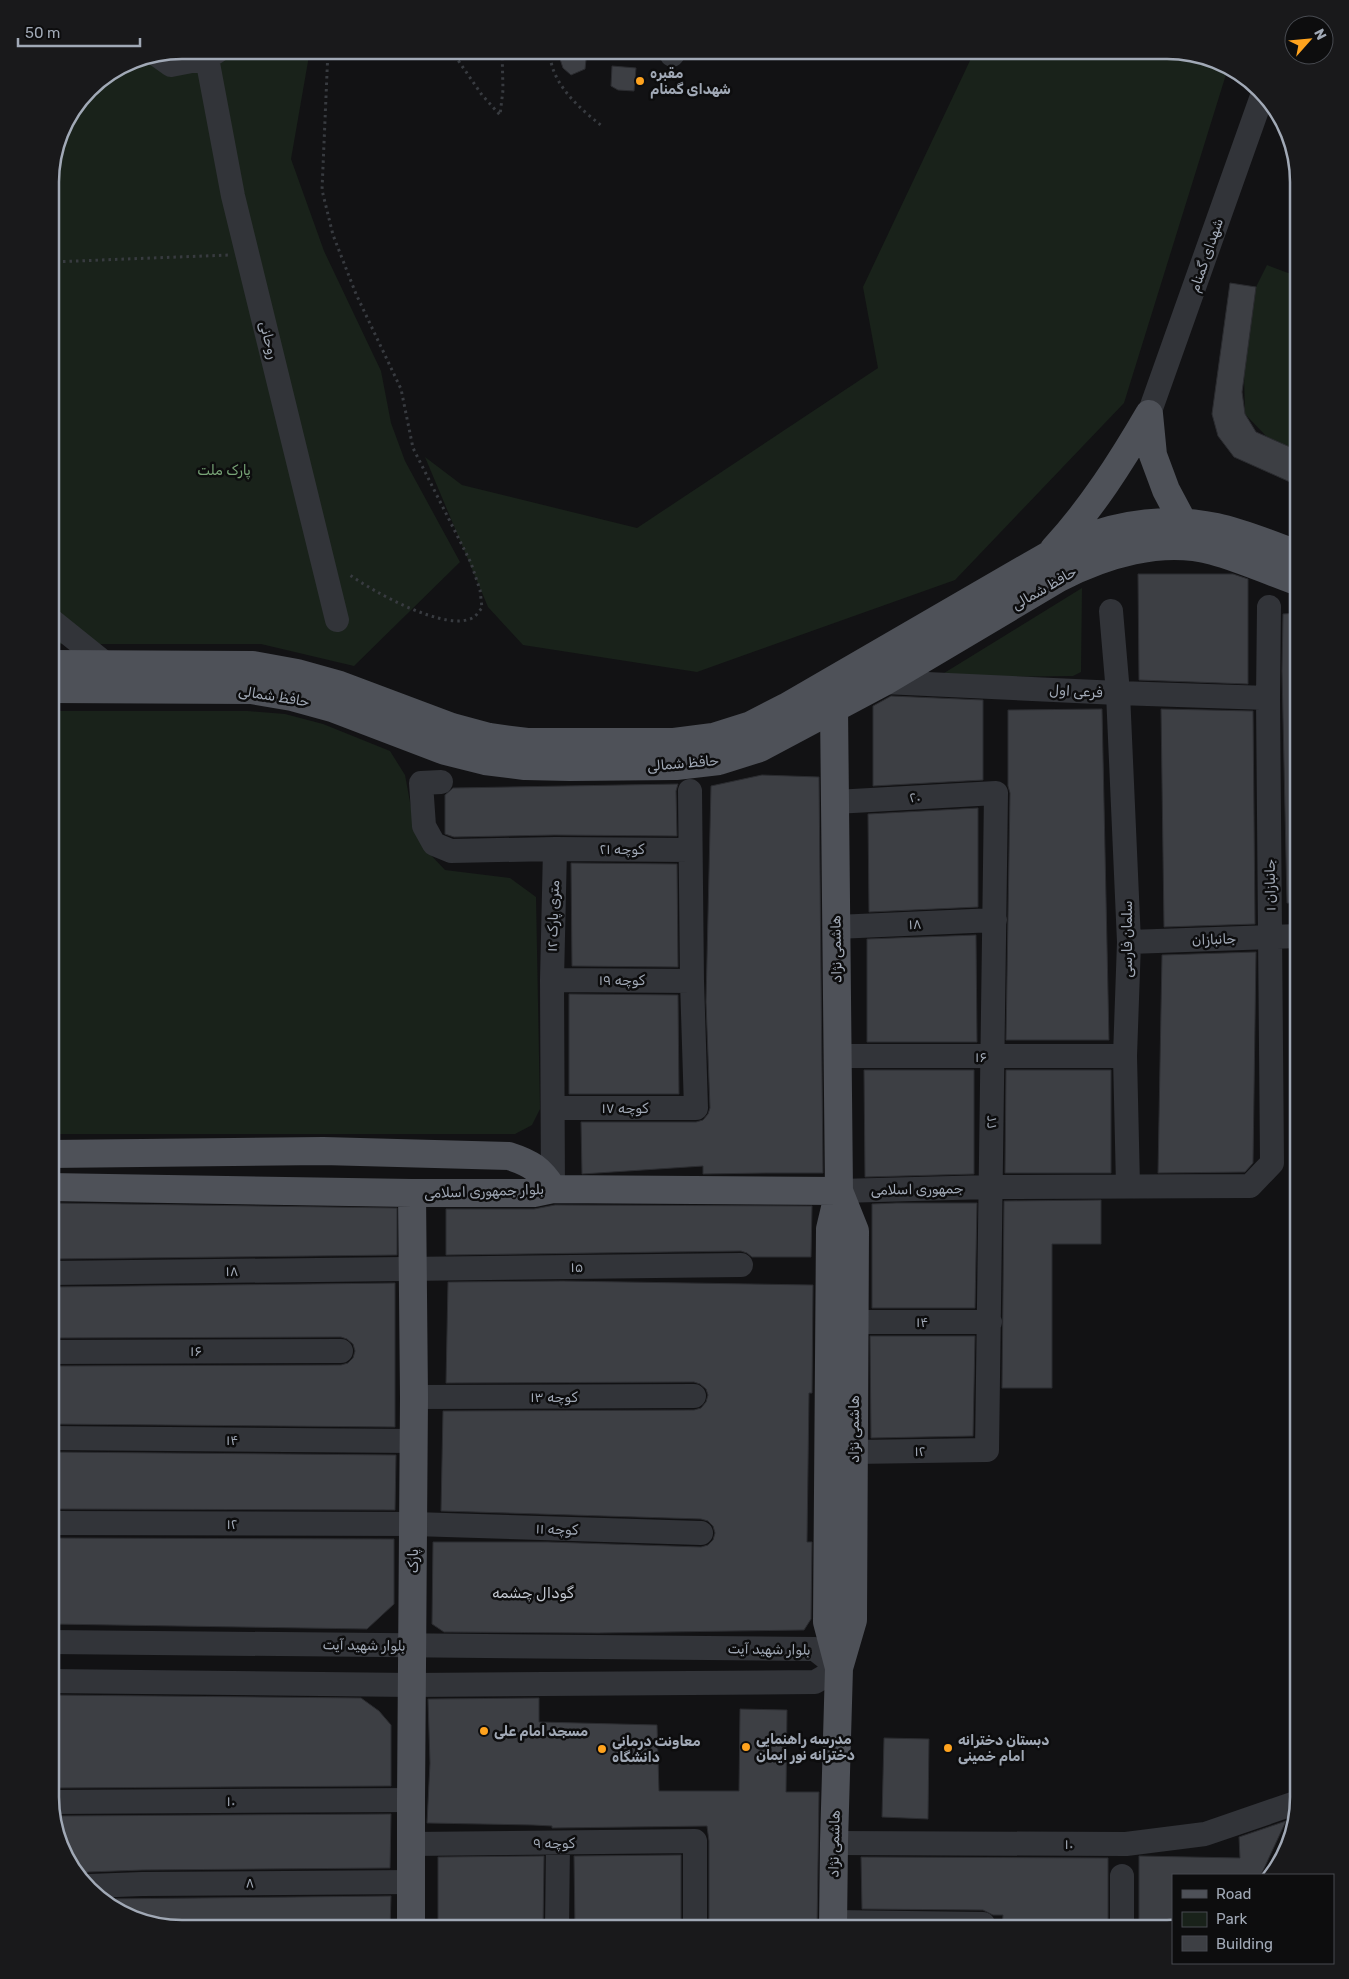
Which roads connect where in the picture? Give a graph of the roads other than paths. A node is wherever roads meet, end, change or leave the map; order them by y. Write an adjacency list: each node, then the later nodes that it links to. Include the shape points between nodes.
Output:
1 (194, 59): 3 (street, via 171,65)
2 (214, 59): 12 (street, روحانی, via 234,196)
3 (164, 60)
4 (1260, 101): 5 (street, شهدای گمنام)
5 (1149, 414): 6 (main road, via 1153,455); 8 (main road, via 1104,487)
6 (1183, 522): 7 (main road, حافظ شمالی, via 1217,527); 8 (main road, حافظ شمالی, via 1111,530)
7 (1290, 552)
8 (1047, 556): 15 (main road, حافظ شمالی, via 751,725 714,737 674,742 517,741 452,728 297,672 253,665)
9 (1290, 579): 16 (main road, حافظ شمالی, via 1211,551 1182,546 1117,554 1087,563 1059,578)
10 (1269, 607): 19 (street, جانبازان ۱)
11 (1111, 610): 18 (street, سلمان فارسی)
12 (337, 620)
13 (59, 626): 15 (street)
14 (59, 664): 15 (main road, حافظ شمالی)
15 (106, 664)
16 (884, 682): 18 (street, فرعی اول); 20 (main road, حافظ شمالی)
17 (59, 689): 20 (main road, حافظ شمالی, via 251,690 332,708 445,751 525,766 676,766 719,761 760,748)
18 (1118, 693): 19 (street, فرعی اول); 31 (street, سلمان فارسی)
19 (1268, 698): 30 (street, جانبازان ۱)
20 (834, 707): 24 (main road, هاشمی نژاد)
21 (441, 782): 25 (street, via 421,783 424,826 434,844 452,851)
22 (690, 791): 26 (street)
23 (996, 793): 24 (street, ۲۰); 27 (street, ۲۲)
24 (835, 802): 28 (main road, هاشمی نژاد)
25 (555, 849): 26 (street, کوچه ۲۱); 32 (street, ۱۲ متری پارک)
26 (690, 850): 33 (street)
27 (995, 920): 28 (street, ۱۸); 36 (street, ۲۲)
28 (836, 927): 34 (main road, هاشمی نژاد)
29 (1290, 936): 30 (street, جانبازان)
30 (1270, 937): 31 (street, جانبازان); 39 (street, جانبازان ۱)
31 (1129, 942): 35 (street, سلمان فارسی)
32 (552, 980): 33 (street, کوچه ۱۹); 37 (street, ۱۲ متری پارک)
33 (692, 981): 37 (street, کوچه ۱۷, via 696,1108)
34 (838, 1056): 36 (street, ۱۶); 44 (main road, هاشمی نژاد)
35 (1125, 1056): 36 (street, ۱۶); 40 (street, سلمان فارسی)
36 (992, 1057): 42 (street, ۲۲)
37 (554, 1108): 43 (street, ۱۲ متری پارک)
38 (59, 1154): 43 (main road, بلوار جمهوری اسلامی, via 323,1151 509,1156 526,1162 543,1174)
39 (1272, 1163): 40 (street, جمهوری اسلامی, via 1250,1186)
40 (1128, 1186): 42 (street, جمهوری اسلامی)
41 (59, 1187): 45 (main road, بلوار جمهوری اسلامی)
42 (990, 1187): 44 (street, جمهوری اسلامی); 50 (street, ۲۲)
43 (553, 1189): 44 (main road, جمهوری اسلامی); 45 (main road, بلوار جمهوری اسلامی, via 534,1193)
44 (839, 1191): 49 (main road, هاشمی نژاد, via 855,1231); 64 (main road, هاشمی نژاد, via 830,1230 827,1622)
45 (412, 1193): 47 (main road, پارک)
46 (741, 1265): 47 (street, ۱۵)
47 (414, 1269): 48 (street, ۱۸); 54 (main road, پارک)
48 (59, 1272)
49 (855, 1322): 50 (street, ۱۴); 58 (main road, هاشمی نژاد)
50 (990, 1322): 57 (street, ۲۲)
51 (341, 1351): 52 (street, ۱۶)
52 (59, 1352)
53 (694, 1396): 54 (street, کوچه ۱۳)
54 (414, 1397): 56 (main road, پارک)
55 (59, 1438): 56 (street, ۱۴)
56 (413, 1441): 60 (main road, پارک)
57 (987, 1450): 58 (street, ۱۲)
58 (854, 1452): 64 (main road, هاشمی نژاد, via 853,1620)
59 (59, 1523): 60 (street, ۱۲)
60 (414, 1524): 61 (street, کوچه ۱۱); 63 (main road, پارک)
61 (701, 1533)
62 (59, 1642): 63 (street, بلوار شهید آیت)
63 (413, 1646): 64 (street, بلوار شهید آیت, via 815,1649); 66 (main road, پارک)
64 (839, 1668): 66 (street, via 815,1682); 71 (main road, هاشمی نژاد)
65 (59, 1681): 66 (street)
66 (412, 1685): 67 (main road, پارک)
67 (410, 1800): 68 (street, ۱۰); 72 (main road, پارک)
68 (59, 1802)
69 (1290, 1805): 71 (street, ۱۰, via 1205,1834 1126,1844)
70 (558, 1843): 72 (street, کوچه ۹); 77 (street); 78 (street, کوچه ۹, via 695,1842)
71 (834, 1843): 79 (main road, هاشمی نژاد)
72 (412, 1844): 74 (main road, پارک)
73 (1122, 1876): 80 (street)
74 (412, 1882): 75 (street, ۸); 76 (main road, پارک)
75 (97, 1886)
76 (411, 1920)
77 (557, 1920)
78 (695, 1920)
79 (833, 1920)
80 (1122, 1920)

